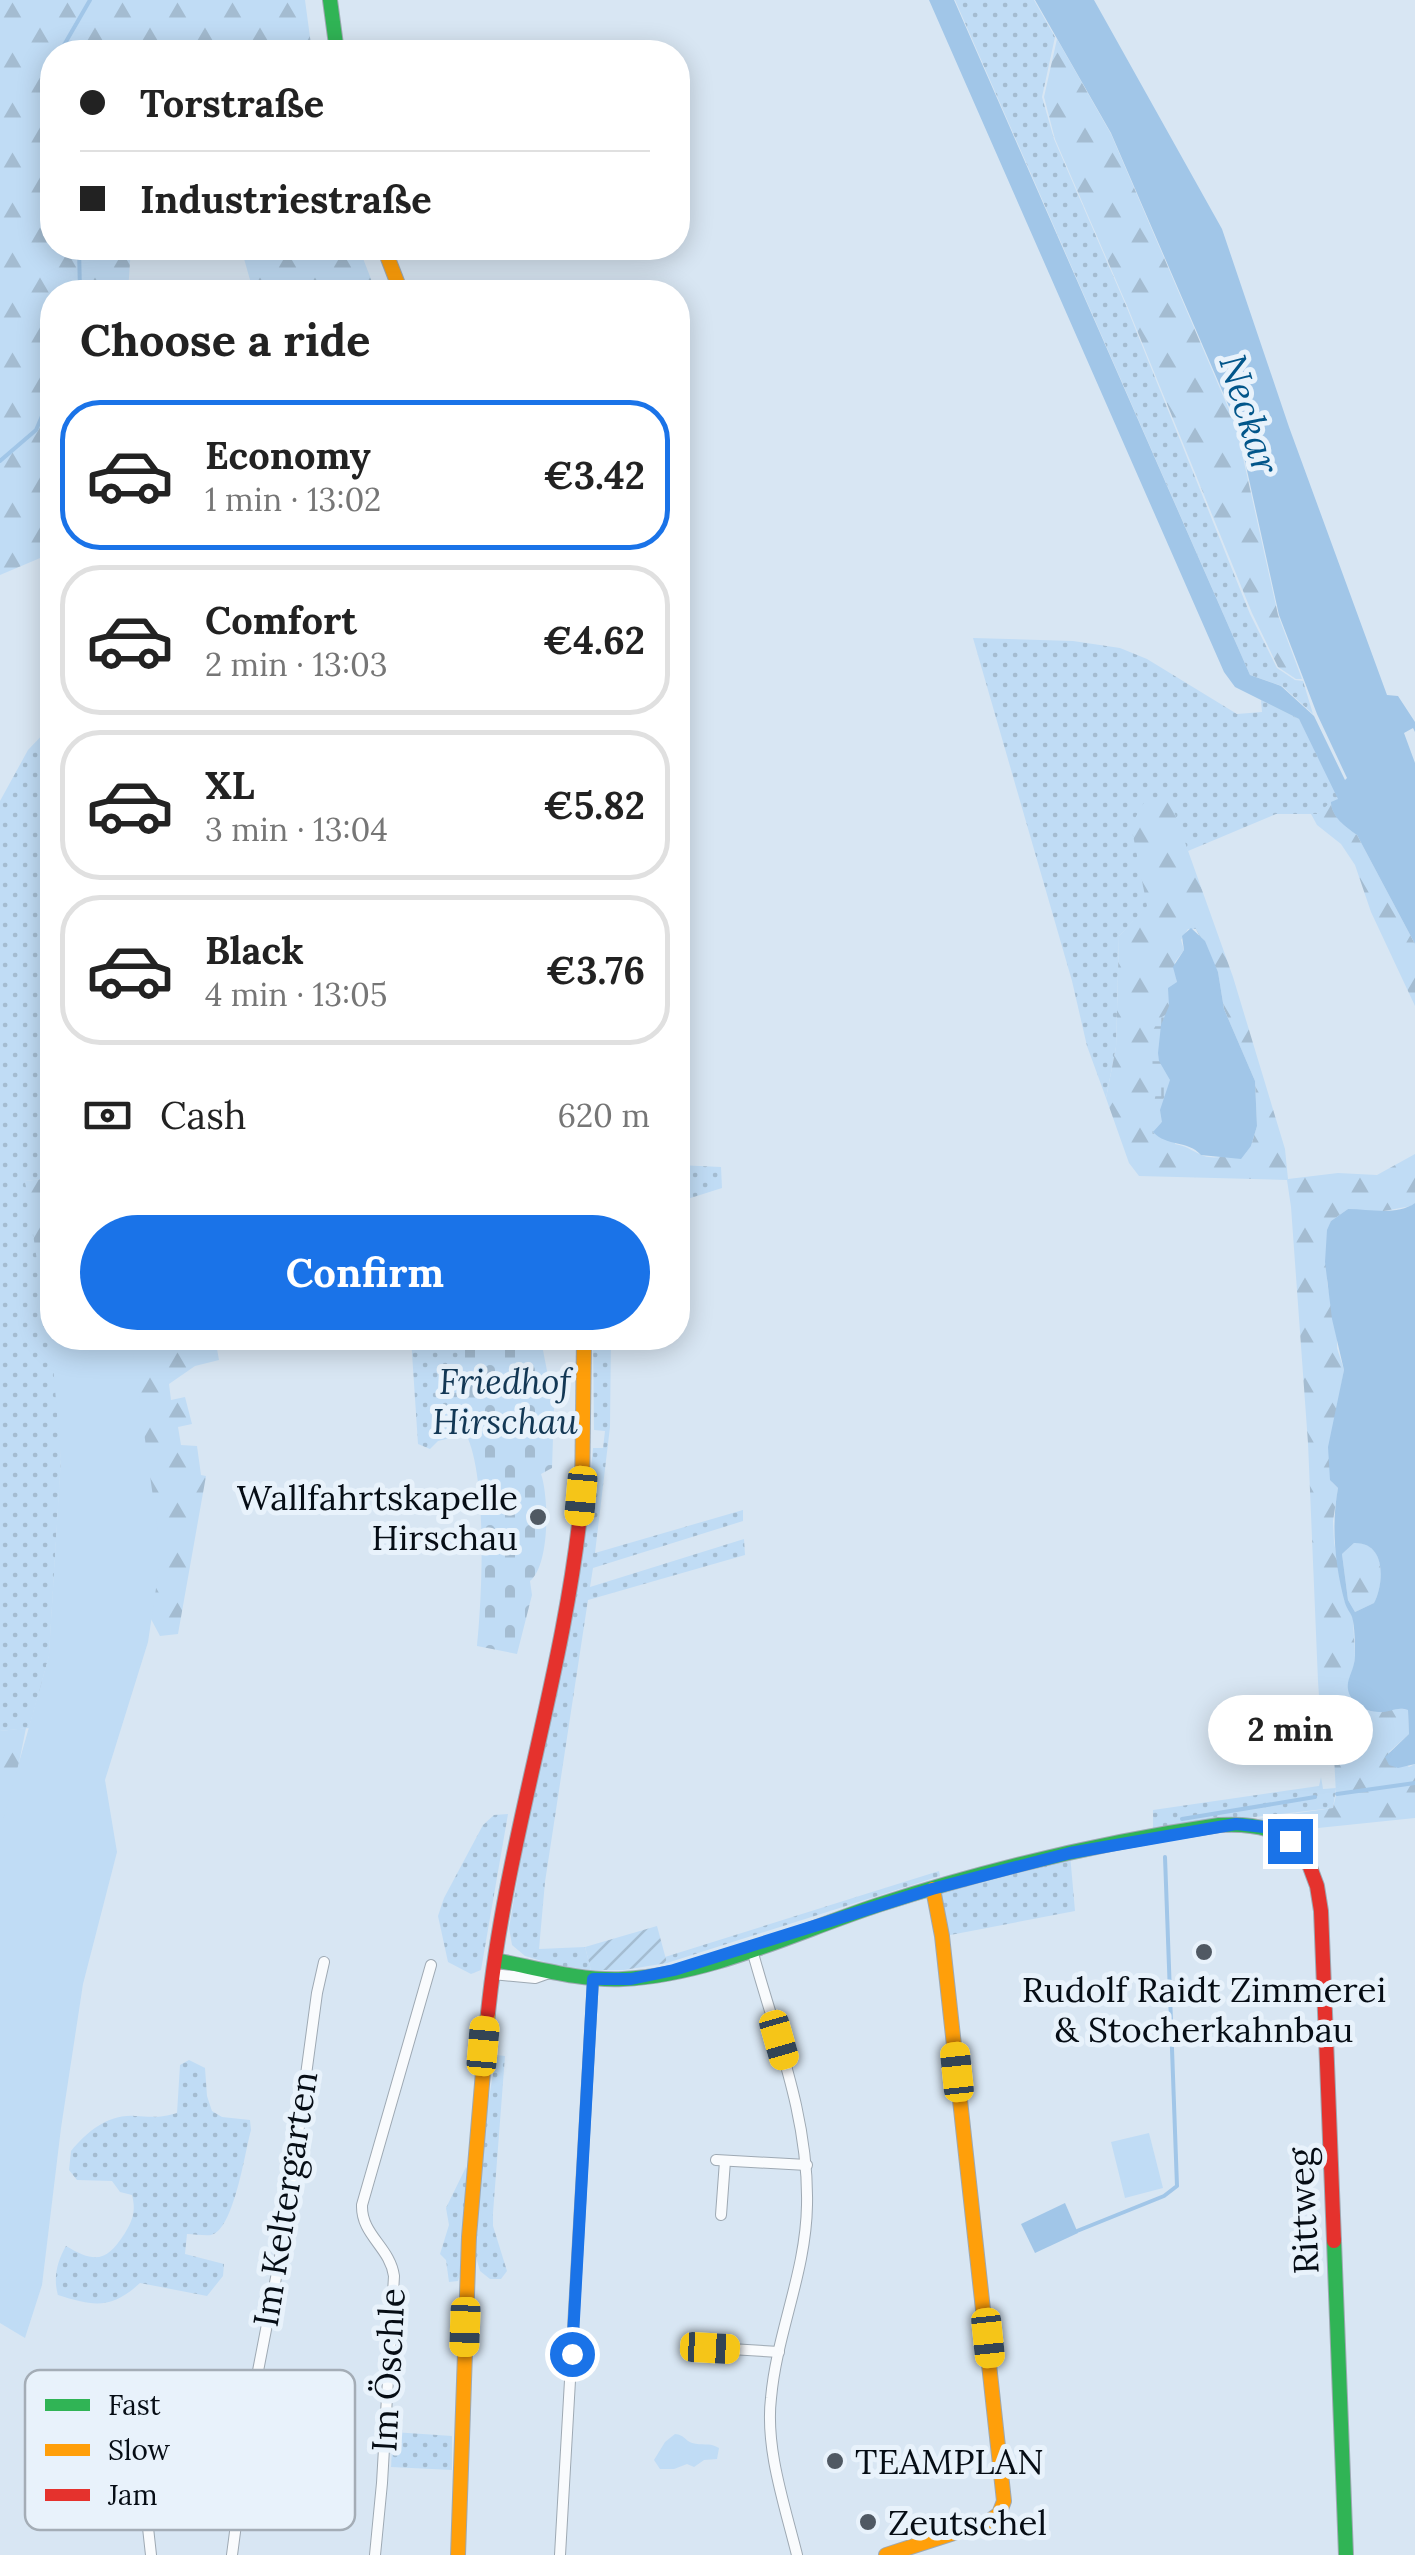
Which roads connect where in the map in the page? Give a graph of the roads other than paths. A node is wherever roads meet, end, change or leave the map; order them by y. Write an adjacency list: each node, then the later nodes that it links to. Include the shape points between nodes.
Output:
1 (330, 0): 2 (street)
2 (336, 40)
3 (584, 1350): 8 (street, via 576,1550)
4 (932, 1889): 5 (street); 23 (street, via 1002,2508 988,2522); 24 (street, Rittweg, via 1070,1853 1236,1824 1274,1830 1313,1866 1321,1911)
5 (751, 1946): 9 (street, via 658,1974); 10 (street, via 794,2096)
6 (324, 1962): 14 (street, Im Keltergarten)
7 (431, 1964): 19 (street, Im Öschle, via 362,2204 364,2225 389,2257 394,2276)
8 (494, 1967): 9 (street); 20 (street, via 469,2228)
9 (593, 1979): 21 (street)
10 (806, 2165): 11 (street, via 720,2161); 13 (street, via 802,2260)
11 (721, 2215)
12 (697, 2347): 13 (street)
13 (779, 2352): 22 (street, via 770,2434)
14 (259, 2370)
15 (148, 2530): 17 (street)
16 (235, 2530): 18 (street, Im Keltergarten)
17 (151, 2555)
18 (232, 2555)
19 (375, 2555)
20 (458, 2555)
21 (560, 2555)
22 (797, 2555)
23 (886, 2555)
24 (1346, 2555)

